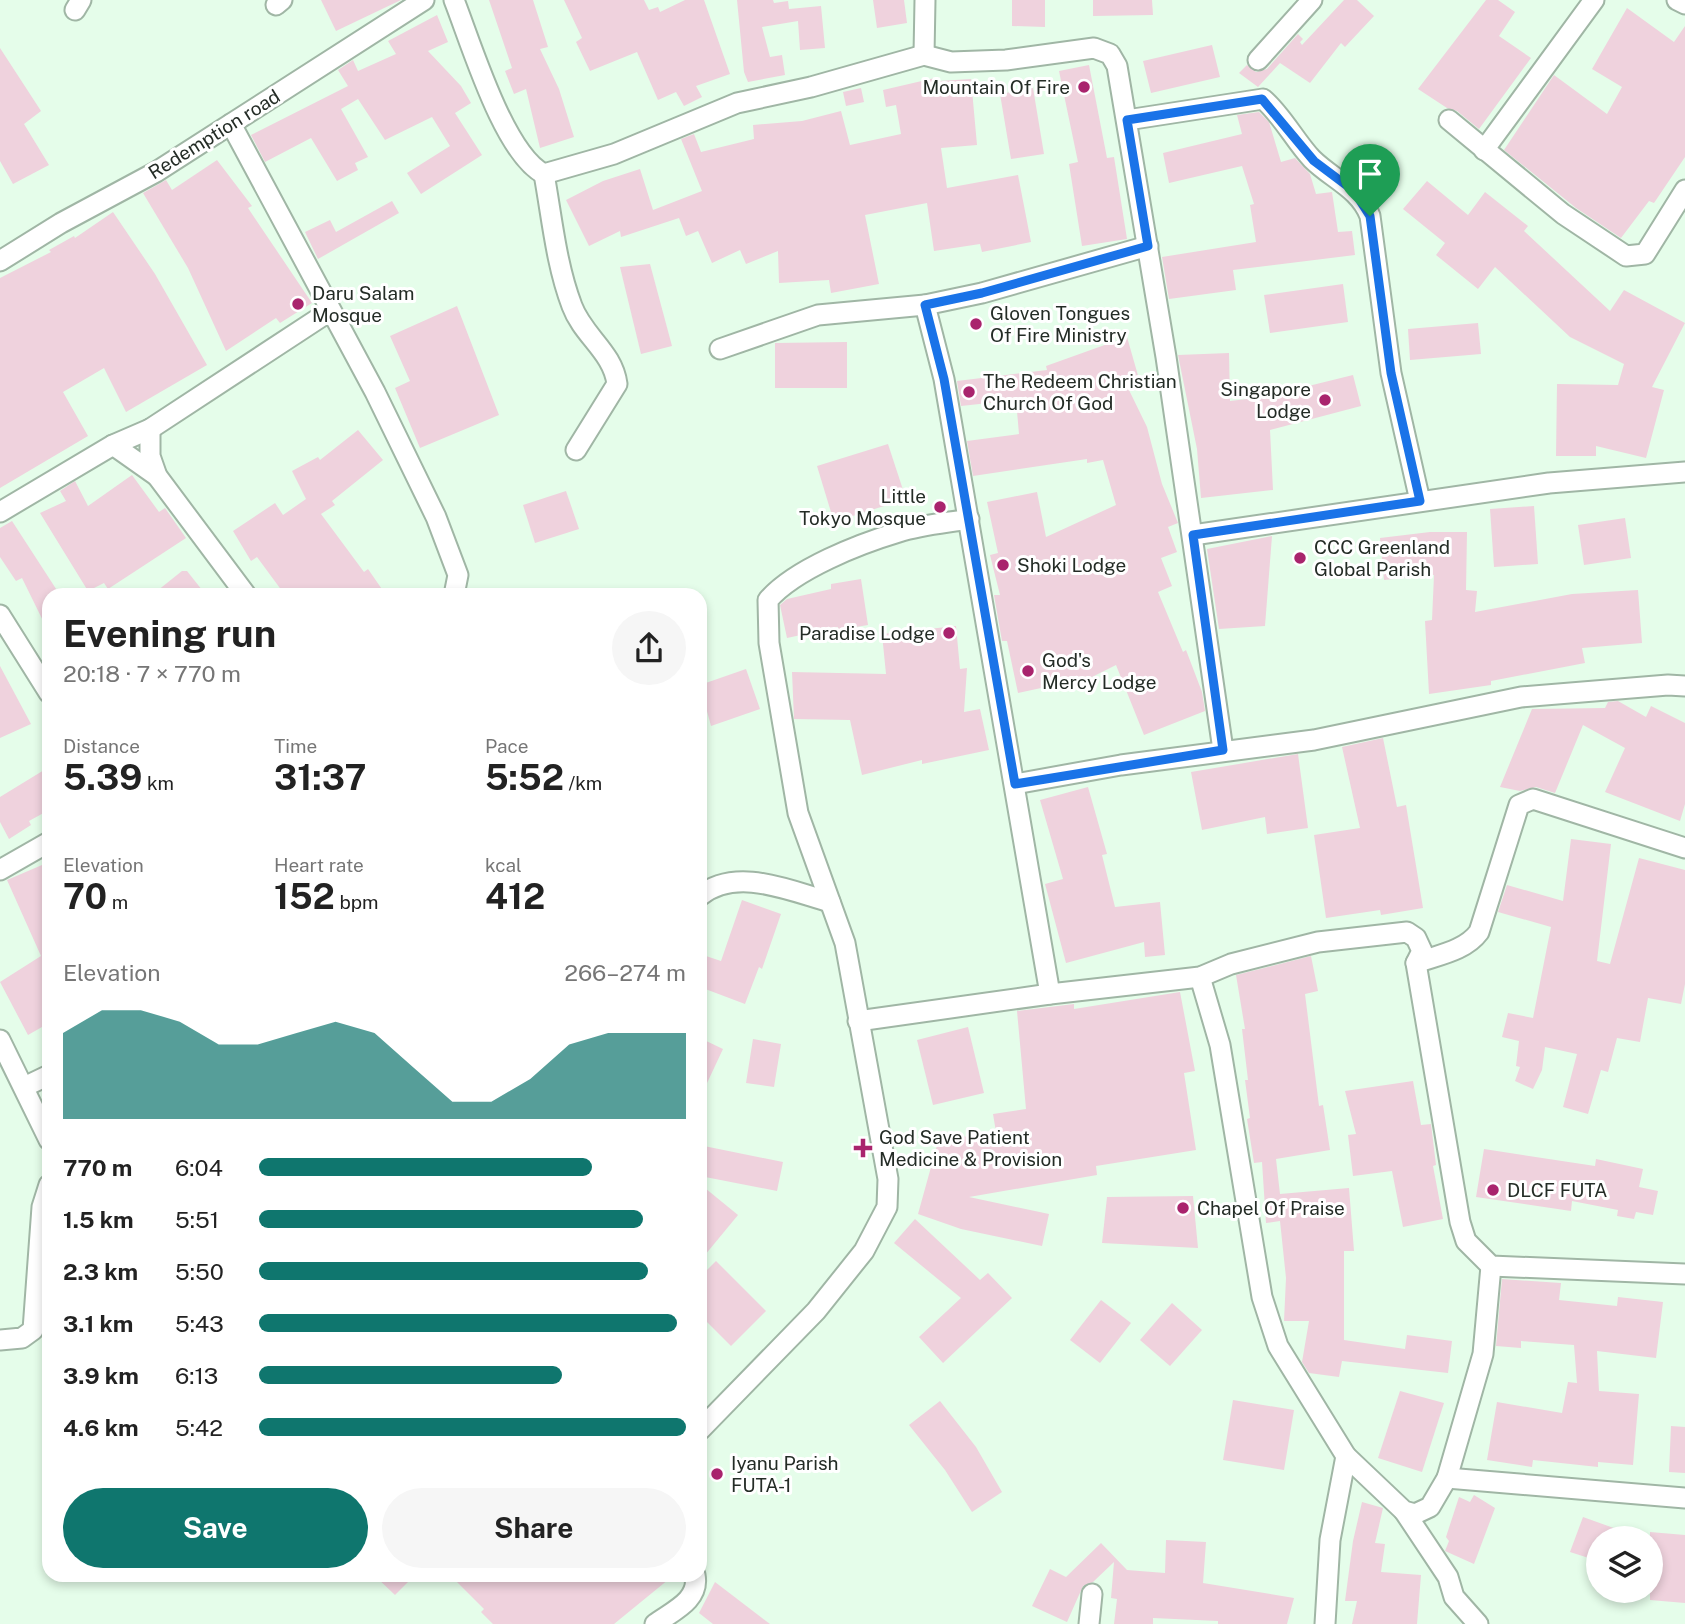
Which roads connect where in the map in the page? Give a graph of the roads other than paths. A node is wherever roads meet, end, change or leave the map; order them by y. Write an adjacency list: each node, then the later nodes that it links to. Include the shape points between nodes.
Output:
1 (424, 0): 12 (street, Redemption road)
2 (454, 0): 14 (street, via 503,124 523,160)
3 (925, 0): 8 (street)
4 (1312, 0): 9 (street)
5 (1594, 0): 13 (street)
6 (1677, 0): 7 (street)
7 (1685, 4)
8 (924, 55): 10 (street, via 951,62 1006,60 1094,48 1110,54 1117,66); 14 (street, via 737,103 614,154)
9 (1258, 60)
10 (1127, 120): 16 (street); 26 (street, via 1262,99 1314,161 1365,205 1391,373)
11 (1449, 120): 13 (street)
12 (231, 124): 17 (street, Redemption road); 19 (street)
13 (1484, 150): 15 (street, via 1563,214 1626,256 1644,254)
14 (544, 174): 23 (street, via 573,309 583,329 610,358 617,379 616,389)
15 (1685, 190)
16 (1148, 246): 18 (street); 29 (street)
17 (0, 261)
18 (925, 305): 20 (street, via 818,315); 28 (street, via 944,379)
19 (330, 311): 21 (street); 31 (street, via 436,517 458,575)
20 (720, 349)
21 (150, 429): 22 (street); 25 (street)
22 (113, 445): 25 (street); 27 (street)
23 (576, 450)
24 (1685, 472): 26 (street, via 1549,483)
25 (156, 476): 30 (street)
26 (1420, 501): 29 (street)
27 (0, 512)
28 (969, 519): 36 (street); 41 (street, via 899,532 853,550 782,584 768,600 769,643 798,813)
29 (1193, 535): 35 (street)
30 (241, 588)
31 (455, 588)
32 (0, 615): 33 (street)
33 (42, 682)
34 (1685, 686): 35 (street, via 1521,697 1314,740)
35 (1223, 750): 36 (street)
36 (1015, 784): 44 (street)
37 (42, 846): 39 (street)
38 (1685, 848): 42 (street, via 1533,799 1524,800 1479,932 1460,948)
39 (0, 870)
40 (707, 891): 41 (street, via 726,882 752,882)
41 (830, 902): 45 (street, via 845,943)
42 (1416, 963): 43 (street, via 1422,951 1416,938 1397,931 1318,942 1231,964); 51 (street, via 1460,1222 1466,1241)
43 (1200, 977): 44 (street); 55 (street, via 1220,1045 1262,1297 1278,1346)
44 (1050, 993): 45 (street)
45 (858, 1021): 54 (street, via 888,1179 887,1207 864,1251 816,1311)
46 (0, 1040): 48 (street)
47 (42, 1078): 48 (street)
48 (24, 1087): 49 (street)
49 (42, 1125)
50 (42, 1207): 53 (street, via 33,1330 22,1338)
51 (1491, 1266): 52 (street); 56 (street, via 1483,1354)
52 (1685, 1274)
53 (0, 1340)
54 (707, 1420)
55 (1346, 1456): 58 (street); 63 (street, via 1330,1540)
56 (1447, 1478): 57 (street); 58 (street, via 1430,1507 1415,1514)
57 (1685, 1497)
58 (1404, 1511): 64 (street, via 1448,1577 1454,1597)
59 (696, 1582): 61 (street, via 690,1599)
60 (1092, 1594): 62 (street)
61 (655, 1624)
62 (1089, 1624)
63 (1325, 1624)
64 (1478, 1624)

